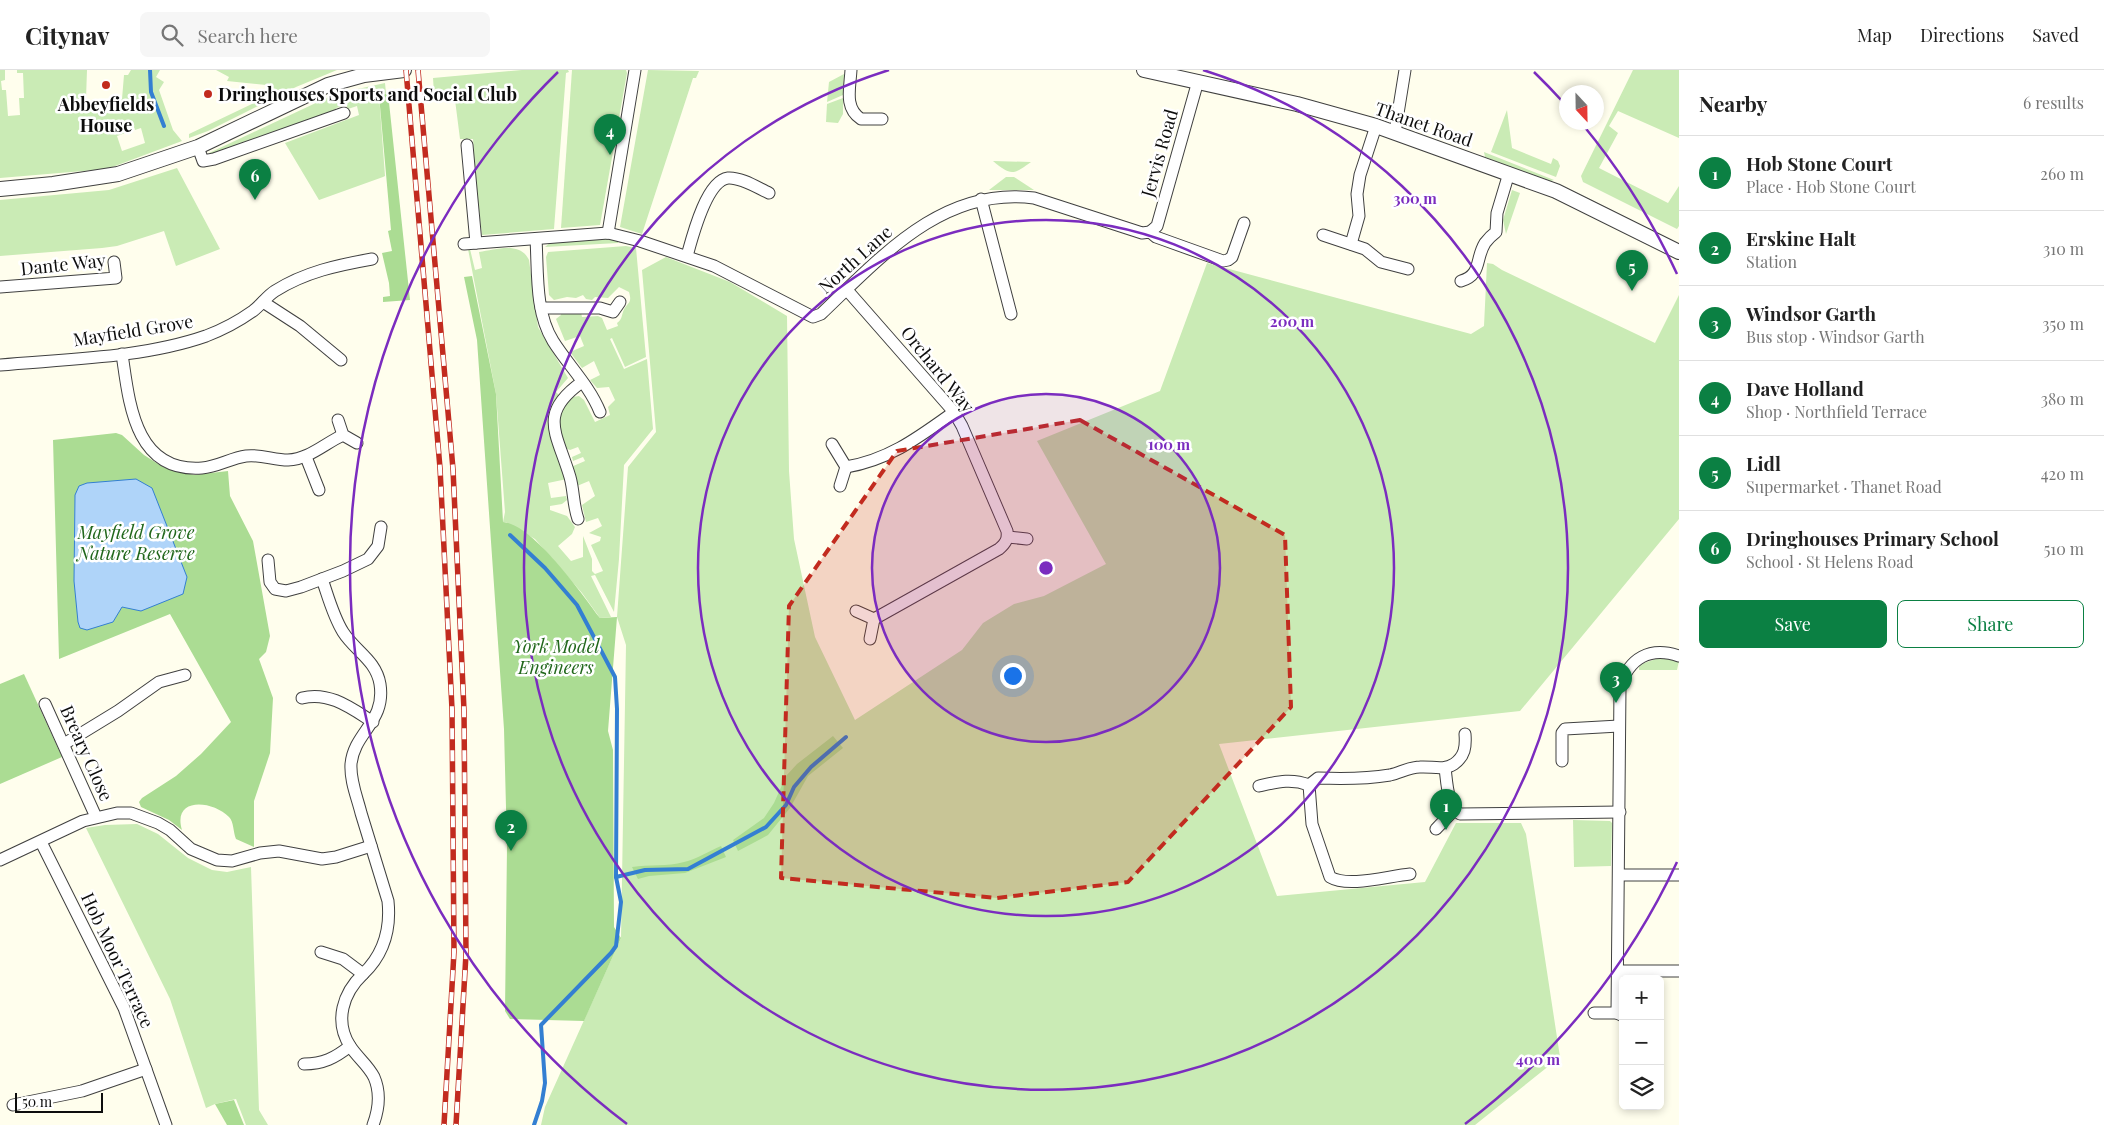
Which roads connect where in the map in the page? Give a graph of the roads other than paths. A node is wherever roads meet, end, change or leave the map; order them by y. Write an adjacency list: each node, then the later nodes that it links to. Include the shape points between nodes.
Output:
1 (404, 70): 12 (street, via 328,85)
2 (635, 70): 19 (street)
3 (851, 70): 8 (street, via 851,110 861,119)
4 (1144, 70): 6 (street, Thanet Road)
5 (1405, 70): 10 (street)
6 (1198, 81): 9 (street, Thanet Road); 18 (street, Jervis Road, via 1157,226)
7 (344, 113): 12 (street, via 214,159 203,161)
8 (882, 119)
9 (1376, 126): 10 (street, Thanet Road); 24 (street, via 1360,175 1357,194 1359,216)
10 (1395, 132): 13 (street, Thanet Road)
11 (468, 145): 22 (street)
12 (198, 147): 14 (street, via 110,176)
13 (1509, 173): 25 (street, Thanet Road, via 1556,191); 30 (street, via 1497,213 1496,232 1485,243 1475,273 1470,279)
14 (0, 189)
15 (769, 193): 26 (street, via 735,179 718,183 697,221)
16 (981, 199): 18 (street, North Lane, via 1034,198 1142,233); 32 (street, North Lane, via 956,206 922,225); 36 (street)
17 (1244, 223): 18 (street, North Lane, via 1232,257 1223,261)
18 (1150, 232)
19 (608, 233): 21 (street, North Lane); 26 (street, North Lane)
20 (1323, 235): 24 (street)
21 (536, 239): 22 (street, North Lane); 35 (street)
22 (476, 243): 23 (street, North Lane)
23 (464, 244)
24 (1351, 244): 29 (street, via 1371,251 1381,262)
25 (1679, 252)
26 (687, 256): 32 (street, North Lane, via 733,274 813,317 821,314)
27 (372, 259): 33 (street, Mayfield Grove, via 302,277 273,292)
28 (114, 262): 31 (street, Dante Way, via 116,278)
29 (1408, 269)
30 (1461, 281)
31 (0, 287)
32 (847, 290): 42 (street, Orchard Way)
33 (263, 302): 37 (street, Mayfield Grove, via 243,317 205,336); 38 (street, via 300,326)
34 (620, 302): 35 (street, via 613,312 600,308)
35 (541, 308): 40 (street, via 553,341)
36 (1011, 314)
37 (122, 354): 39 (street, Mayfield Grove); 47 (street, via 136,426 151,449 161,457 185,467 202,468 252,455 286,460)
38 (341, 360)
39 (0, 365)
40 (582, 382): 41 (street, via 600,398); 51 (street, via 561,399 554,417 575,494 574,508)
41 (600, 412)
42 (954, 412): 48 (street, via 911,444 864,464); 53 (street, Orchard Way, via 1005,523)
43 (338, 420): 44 (street)
44 (343, 435): 45 (street); 47 (street)
45 (357, 443)
46 (832, 444): 48 (street)
47 (306, 457): 50 (street)
48 (846, 467): 49 (street)
49 (840, 486)
50 (319, 490)
51 (578, 519)
52 (381, 527): 55 (street, via 378,546)
53 (1008, 537): 54 (street); 60 (street, via 999,549)
54 (1027, 539)
55 (368, 559): 57 (street); 58 (street)
56 (268, 560): 58 (street, via 270,582 280,591)
57 (375, 568)
58 (322, 579): 66 (street, via 344,634 377,672 381,694)
59 (856, 611): 60 (street)
60 (874, 619): 61 (street)
61 (870, 639)
62 (1679, 656): 67 (street, via 1656,652 1645,655 1624,672 1620,687)
63 (185, 675): 69 (street, via 159,682 118,712)
64 (302, 698): 66 (street, via 314,695 332,700)
65 (45, 704): 69 (street, Breary Close)
66 (373, 722): 79 (street, via 352,755 351,765)
67 (1619, 726): 70 (street, via 1565,729 1562,733); 75 (street)
68 (1465, 734): 71 (street, via 1466,748 1462,757)
69 (64, 744): 76 (street, Breary Close)
70 (1562, 761)
71 (1445, 768): 72 (street, via 1421,767 1391,775 1340,780 1318,778); 74 (street)
72 (1309, 785): 73 (street, via 1286,780); 81 (street, via 1312,824 1330,877 1338,882 1350,882)
73 (1258, 786)
74 (1454, 810): 75 (street, via 1470,815); 77 (street)
75 (1620, 812): 82 (street)
76 (96, 816): 78 (street); 79 (street, via 117,813 147,818 170,830 191,849 217,860 232,861 279,851 322,859)
77 (1436, 829)
78 (41, 842): 80 (street); 93 (street, Hob Moor Terrace, via 124,1008)
79 (371, 846): 87 (street, via 388,901 389,926 378,956)
80 (0, 860)
81 (1410, 874)
82 (1619, 875): 83 (street); 85 (street)
83 (1679, 875)
84 (321, 952): 87 (street, via 343,959)
85 (1618, 971): 86 (street); 88 (street)
86 (1679, 971)
87 (363, 974): 91 (street, via 354,982 342,1007 342,1025)
88 (1619, 993)
89 (1594, 1013): 90 (street)
90 (1619, 1015)
91 (350, 1046): 92 (street, via 325,1062); 96 (street, via 374,1078 379,1105)
92 (304, 1064)
93 (146, 1069): 94 (street, via 82,1091); 95 (street, Hob Moor Terrace)
94 (13, 1105)
95 (166, 1125)
96 (373, 1125)

